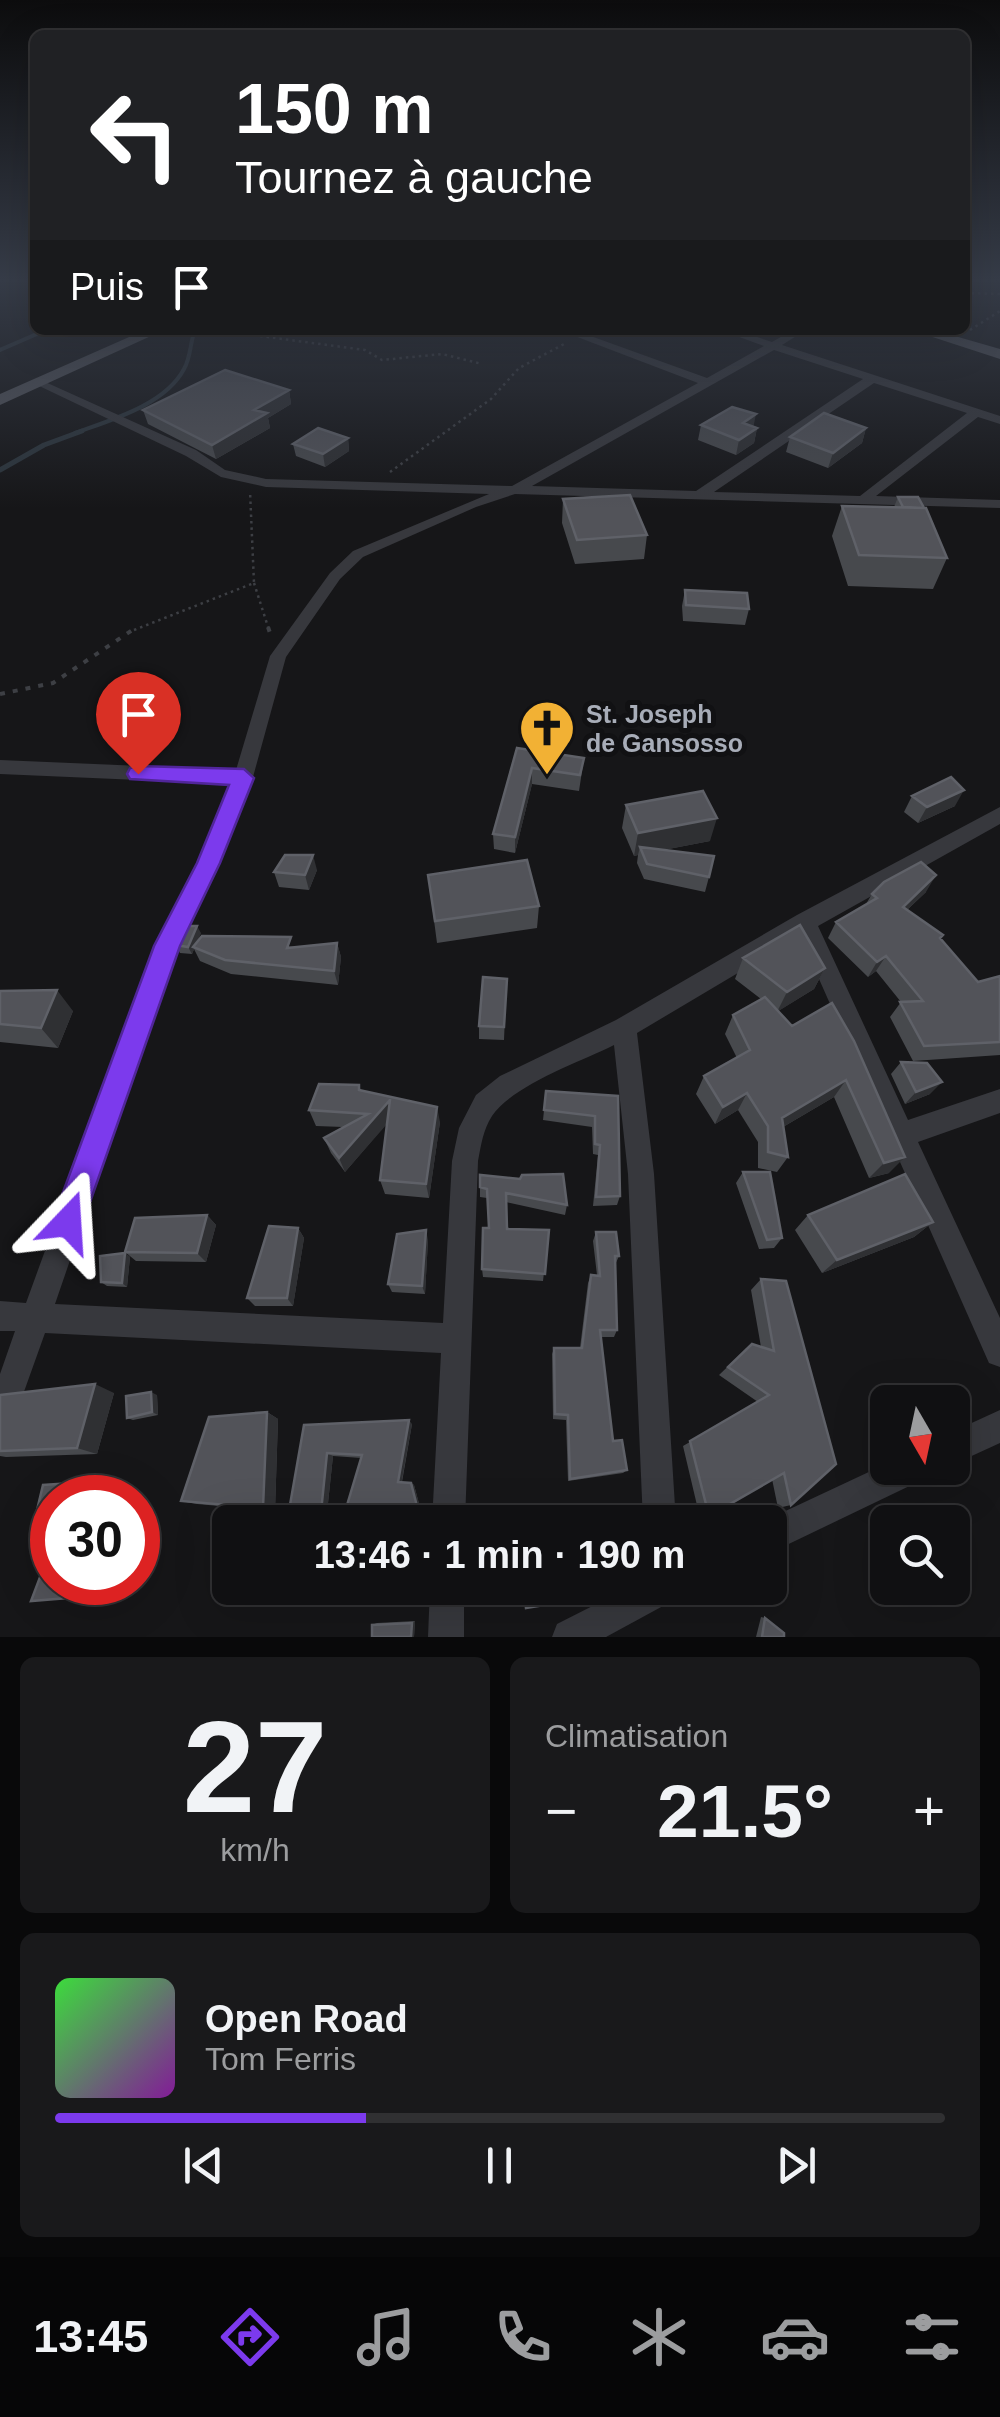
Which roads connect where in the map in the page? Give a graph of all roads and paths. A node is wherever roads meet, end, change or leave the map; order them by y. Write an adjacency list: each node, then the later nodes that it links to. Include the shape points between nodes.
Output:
1 (98, 356): 12 (main road)
2 (376, 356): 3 (path)
3 (418, 356)
4 (452, 356): 9 (path)
5 (545, 356): 17 (path, via 519,368 491,399)
6 (636, 356): 11 (street)
7 (754, 356): 11 (street)
8 (808, 356): 10 (street)
9 (482, 364)
10 (873, 378): 14 (street); 19 (street)
11 (708, 382): 18 (street)
12 (38, 383): 13 (main road); 16 (street)
13 (0, 400)
14 (976, 412): 15 (street); 20 (street)
15 (1000, 420)
16 (250, 481): 17 (street); 22 (path)
17 (373, 485): 18 (street)
18 (517, 489): 19 (street); 23 (street, via 358,554 334,576)
19 (700, 494): 20 (street)
20 (863, 500): 21 (street)
21 (1000, 504)
22 (254, 583): 23 (path); 24 (path, via 142,625 53,683)
23 (278, 656): 26 (street)
24 (0, 694)
25 (0, 766): 26 (street)
26 (244, 778): 33 (street, via 167,946)
27 (1000, 816): 28 (street)
28 (805, 922): 29 (street); 31 (street)
29 (624, 1028): 34 (street, via 508,1084 485,1104 465,1161); 41 (street, via 641,1174)
30 (1000, 1100): 31 (street)
31 (902, 1135): 35 (street)
32 (0, 1316): 33 (street)
33 (33, 1318): 34 (street); 36 (street)
34 (455, 1339): 40 (street)
35 (1000, 1352)
36 (0, 1417)
37 (1000, 1426): 38 (street)
38 (970, 1440)
39 (878, 1485): 42 (street)
40 (450, 1505)
41 (659, 1505)
42 (787, 1528)
43 (447, 1605): 45 (street)
44 (630, 1605): 46 (street)
45 (446, 1637)
46 (570, 1637)

